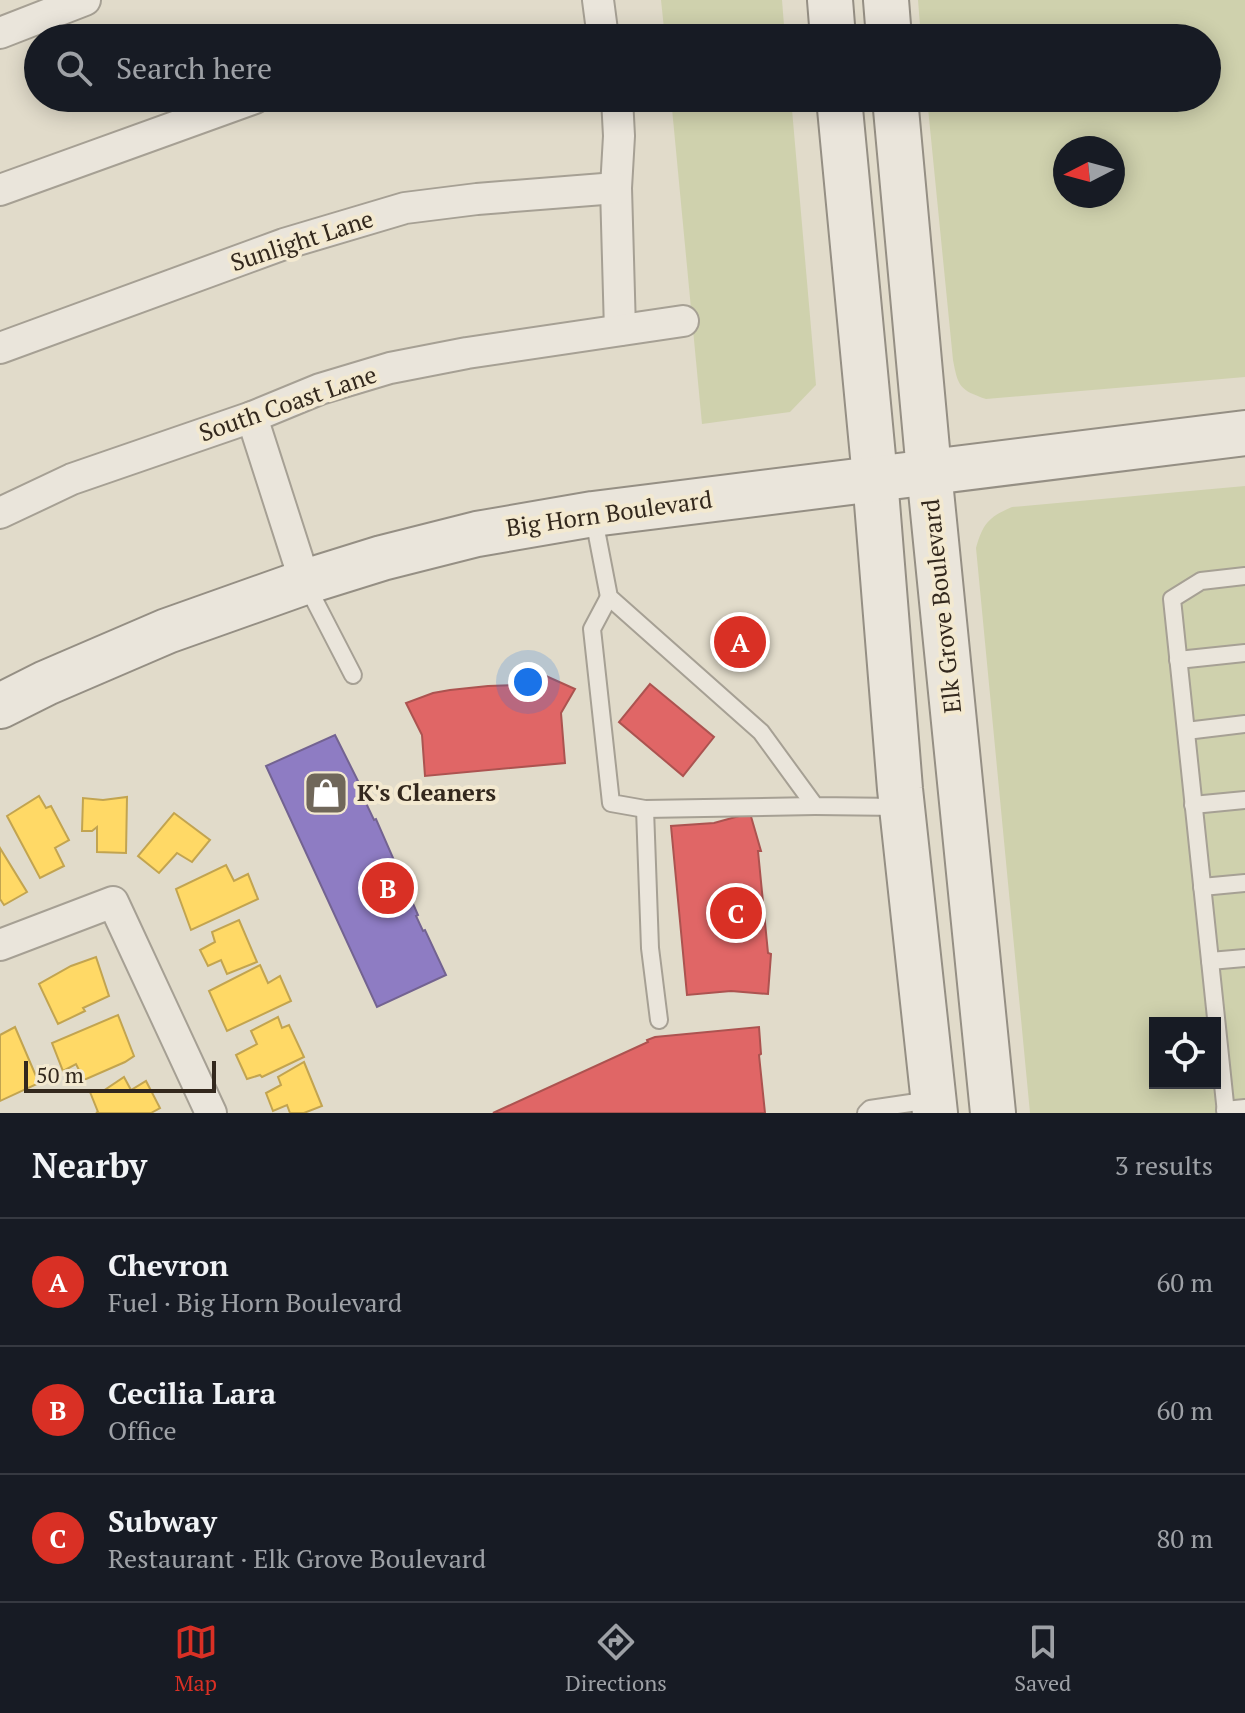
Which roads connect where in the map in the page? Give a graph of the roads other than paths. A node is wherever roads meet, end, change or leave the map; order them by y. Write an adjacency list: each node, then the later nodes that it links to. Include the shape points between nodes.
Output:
1 (85, 0): 8 (street)
2 (598, 0): 5 (street)
3 (830, 0): 6 (main road)
4 (886, 0): 7 (main road)
5 (601, 24)
6 (832, 24)
7 (888, 24)
8 (0, 32)
9 (216, 112): 14 (street)
10 (618, 112): 13 (street)
11 (840, 112): 21 (main road)
12 (896, 112): 20 (main road, Elk Grove Boulevard)
13 (616, 188): 16 (street); 17 (street, Sunlight Lane, via 405,208 284,244)
14 (0, 190)
15 (683, 321): 16 (street, South Coast Lane)
16 (620, 330): 18 (street, South Coast Lane, via 390,368)
17 (0, 348)
18 (252, 417): 22 (street, South Coast Lane, via 72,479); 25 (street)
19 (1245, 433): 20 (main road, Big Horn Boulevard)
20 (929, 471): 21 (main road, Big Horn Boulevard); 49 (main road, Elk Grove Boulevard)
21 (875, 478): 23 (main road, Big Horn Boulevard); 36 (main road)
22 (0, 513)
23 (593, 514): 25 (main road, Big Horn Boulevard, via 477,534); 26 (lane)
24 (1245, 576): 28 (lane, via 1201,581 1172,599)
25 (305, 582): 29 (lane); 30 (main road, Big Horn Boulevard, via 167,631)
26 (609, 597): 35 (lane, via 761,732); 37 (lane, via 592,629 611,803)
27 (1245, 653): 28 (lane)
28 (1178, 660): 32 (lane)
29 (353, 675)
30 (0, 706)
31 (1245, 724): 32 (lane)
32 (1186, 731): 34 (lane)
33 (1245, 800): 34 (lane)
34 (1193, 805): 39 (lane)
35 (815, 806): 36 (lane); 37 (lane)
36 (902, 807): 44 (main road)
37 (645, 809): 43 (lane, via 650,948)
38 (1245, 883): 39 (lane)
39 (1202, 887): 42 (lane)
40 (0, 945): 47 (street, via 113,902)
41 (1245, 958): 42 (lane)
42 (1210, 961): 46 (lane)
43 (659, 1020)
44 (934, 1106): 48 (lane)
45 (1245, 1108): 46 (lane)
46 (1226, 1112)
47 (211, 1113)
48 (866, 1113)
49 (993, 1113)

